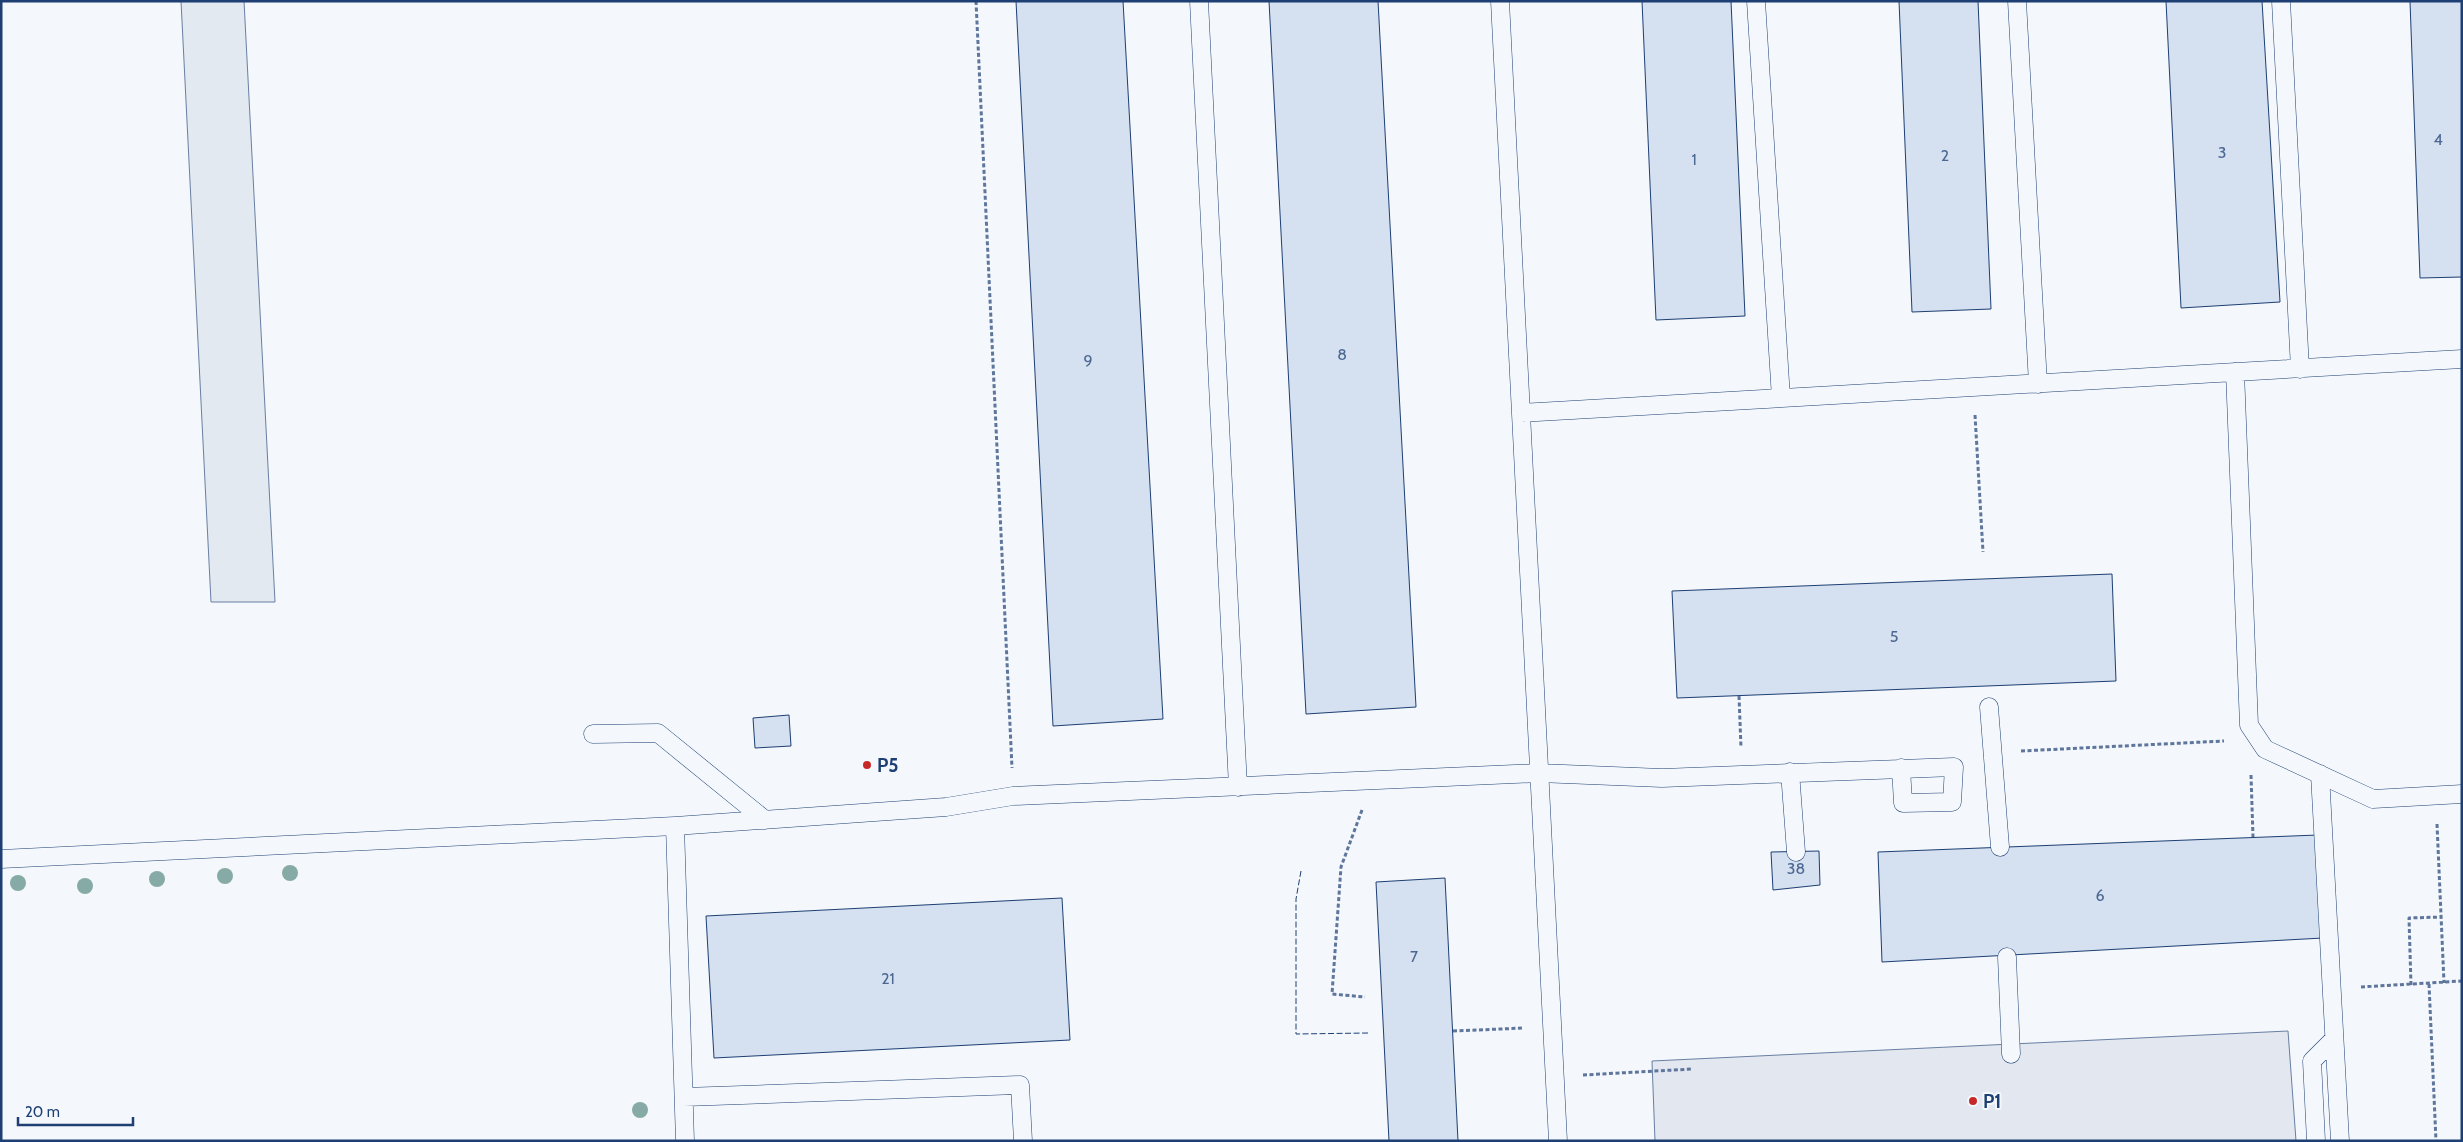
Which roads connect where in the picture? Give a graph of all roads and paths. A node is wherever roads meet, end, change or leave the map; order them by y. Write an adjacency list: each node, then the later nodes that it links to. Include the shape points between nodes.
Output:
1 (976, 1): 29 (path)
2 (1199, 1): 27 (lane)
3 (1500, 1): 13 (lane)
4 (1756, 1): 12 (lane)
5 (2017, 1): 10 (lane)
6 (2281, 1): 8 (lane)
7 (2462, 360): 8 (lane)
8 (2300, 369): 9 (lane)
9 (2235, 372): 10 (lane); 25 (lane, via 2249,725 2265,749)
10 (2038, 384): 11 (lane)
11 (1974, 387): 12 (lane); 14 (path)
12 (1781, 398): 13 (lane)
13 (1521, 413): 23 (lane)
14 (1983, 552)
15 (1739, 696): 24 (path)
16 (1989, 707): 19 (lane)
17 (593, 734): 31 (lane, via 658,733)
18 (2231, 741): 19 (path)
19 (1993, 753): 34 (lane)
20 (2250, 767): 33 (path)
21 (1902, 768): 22 (lane)
22 (1790, 772): 24 (lane); 35 (lane)
23 (1539, 773): 24 (lane, via 1662,778); 26 (lane); 45 (lane)
24 (1742, 774)
25 (2320, 774): 30 (lane, via 2373,799); 43 (lane)
26 (1372, 781): 27 (lane); 44 (path, via 1341,866 1332,994)
27 (1238, 787): 29 (lane)
28 (2462, 794): 30 (lane)
29 (1014, 796): 31 (lane, via 946,807)
30 (2435, 796): 37 (path)
31 (765, 820): 32 (lane)
32 (675, 826): 36 (lane); 51 (lane)
33 (2253, 837)
34 (2000, 847)
35 (1796, 852)
36 (1, 859)
37 (2441, 917): 40 (path); 42 (path, via 2409,918)
38 (2007, 957): 48 (lane)
39 (2462, 981): 40 (path)
40 (2444, 983): 41 (path)
41 (2428, 984): 42 (path); 57 (path)
42 (2410, 985): 43 (path)
43 (2331, 988): 47 (lane)
44 (1365, 997)
45 (1552, 1026): 46 (path); 50 (lane)
46 (1453, 1031)
47 (2334, 1039): 55 (lane, via 2312,1061); 56 (lane)
48 (2011, 1054)
49 (1692, 1069): 50 (path)
50 (1555, 1077): 54 (lane)
51 (684, 1096): 52 (lane); 53 (lane, via 1020,1085)
52 (685, 1141)
53 (1023, 1141)
54 (1558, 1141)
55 (2316, 1141)
56 (2340, 1141)
57 (2436, 1141)

